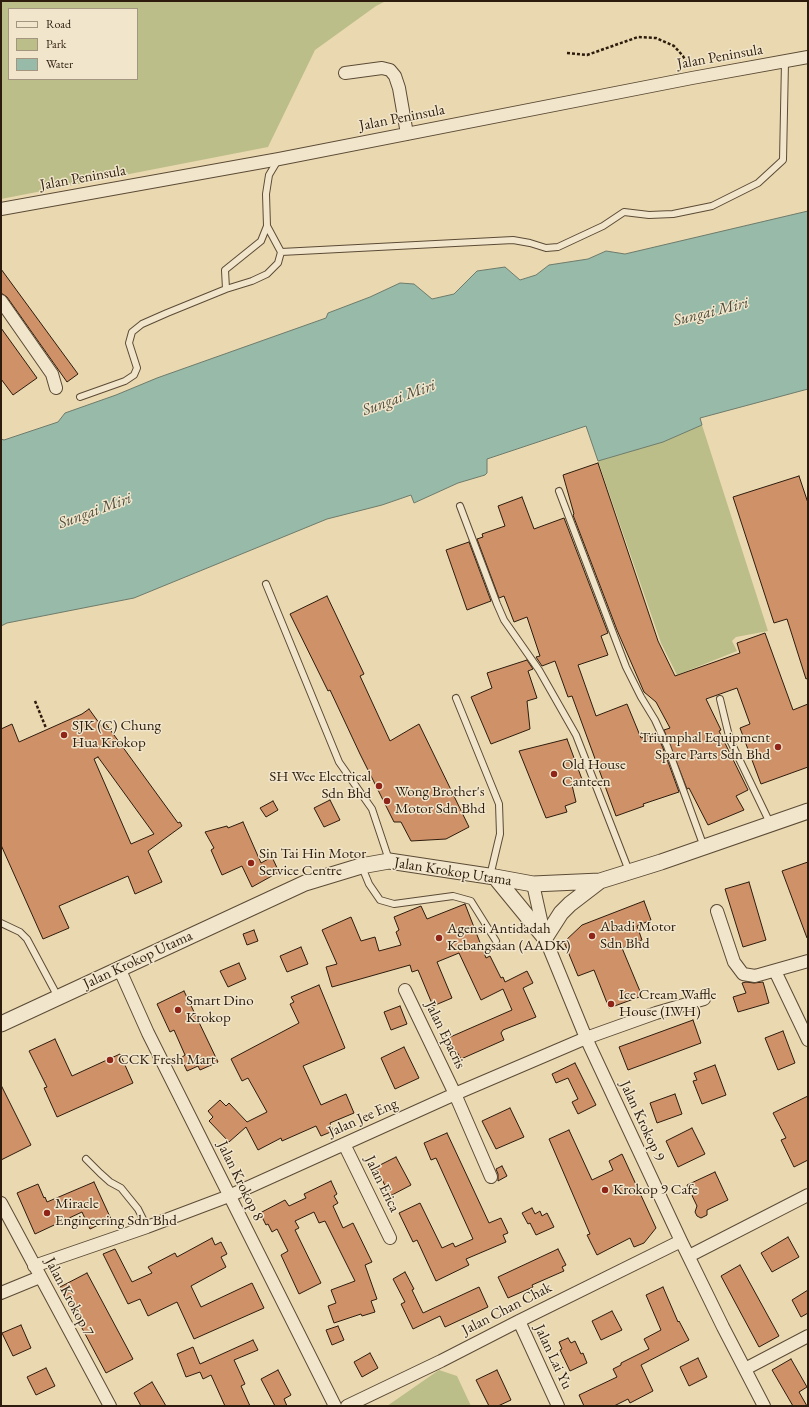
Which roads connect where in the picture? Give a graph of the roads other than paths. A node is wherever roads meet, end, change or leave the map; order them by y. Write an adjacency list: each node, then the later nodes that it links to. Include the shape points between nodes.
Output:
1 (808, 57): 2 (street, Jalan Peninsula)
2 (785, 62): 4 (street, Jalan Peninsula); 8 (lane, via 783,160 758,183 712,206 673,214 624,212 603,226 558,247 546,248 513,240)
3 (345, 73): 4 (street, via 382,68 390,70 399,88)
4 (407, 134): 5 (street, Jalan Peninsula)
5 (279, 159): 6 (street, Jalan Peninsula); 7 (lane, via 269,175 266,194)
6 (1, 209)
7 (268, 226): 8 (lane); 9 (lane, via 261,241 225,270)
8 (281, 252): 9 (lane, via 278,263 267,274)
9 (226, 289): 12 (lane, via 142,324 132,332 129,343 137,368 134,375 125,381)
10 (1, 301): 11 (street, via 52,374)
11 (56, 388)
12 (80, 397)
13 (559, 492): 20 (lane, via 626,666 667,746)
14 (460, 506): 23 (lane, via 504,620 539,670 576,735)
15 (266, 584): 21 (lane, via 339,762 372,809)
16 (456, 698): 24 (lane, via 499,804 500,834)
17 (720, 699): 19 (lane, via 730,740)
18 (808, 811): 19 (street, Jalan Krokop Utama)
19 (771, 824): 20 (street, Jalan Krokop Utama)
20 (704, 847): 23 (street, Jalan Krokop Utama)
21 (389, 862): 22 (street, Jalan Krokop Utama); 24 (street, Jalan Krokop Utama)
22 (361, 866): 30 (lane, via 380,900 394,904 453,896 471,901); 32 (street, Jalan Krokop Utama, via 305,883)
23 (630, 872): 25 (street, Jalan Krokop Utama)
24 (492, 877): 26 (street, Jalan Krokop Utama); 29 (street)
25 (600, 881): 26 (street, Jalan Krokop Utama); 29 (street, via 570,904)
26 (533, 884): 29 (street, Jalan Krokop 9)
27 (717, 911): 33 (street, via 734,962 743,974 755,976)
28 (1, 923): 35 (lane, via 20,932 27,939)
29 (545, 938): 38 (street, Jalan Krokop 9)
30 (496, 941)
31 (808, 962): 33 (street)
32 (119, 968): 35 (street, Jalan Krokop Utama); 44 (street, Jalan Krokop 8, via 148,1033)
33 (775, 971): 39 (street)
34 (405, 990): 40 (street, Jalan Epacris)
35 (58, 997): 37 (street, Jalan Krokop Utama)
36 (704, 999): 38 (street, Jalan Jee Eng)
37 (1, 1024)
38 (586, 1038): 40 (street, Jalan Jee Eng); 49 (street, Jalan Krokop 9)
39 (808, 1040)
40 (455, 1094): 41 (street, Jalan Jee Eng); 43 (street, Jalan Epacris)
41 (344, 1144): 44 (street, Jalan Jee Eng); 48 (street, Jalan Erica)
42 (86, 1159): 47 (lane, via 121,1188 138,1209)
43 (491, 1177)
44 (229, 1196): 47 (street, Jalan Jee Eng); 58 (street, Jalan Krokop 8)
45 (808, 1196): 50 (street)
46 (1, 1203): 51 (street, Jalan Krokop 7)
47 (147, 1227): 51 (street, Jalan Jee Eng)
48 (390, 1238)
49 (681, 1241): 50 (street, Jalan Krokop 9); 54 (street, Jalan Chan Chak)
50 (689, 1256): 56 (street, Jalan Krokop 9)
51 (34, 1266): 52 (street, Jalan Krokop 7)
52 (40, 1277): 53 (street); 57 (street, Jalan Krokop 7)
53 (1, 1293)
54 (518, 1321): 59 (street, Jalan Chan Chak); 60 (street, Jalan Lai Yu)
55 (808, 1336): 56 (street)
56 (745, 1369): 61 (street, Jalan Krokop 9)
57 (110, 1406)
58 (335, 1406)
59 (347, 1406)
60 (558, 1406)
61 (764, 1406)

